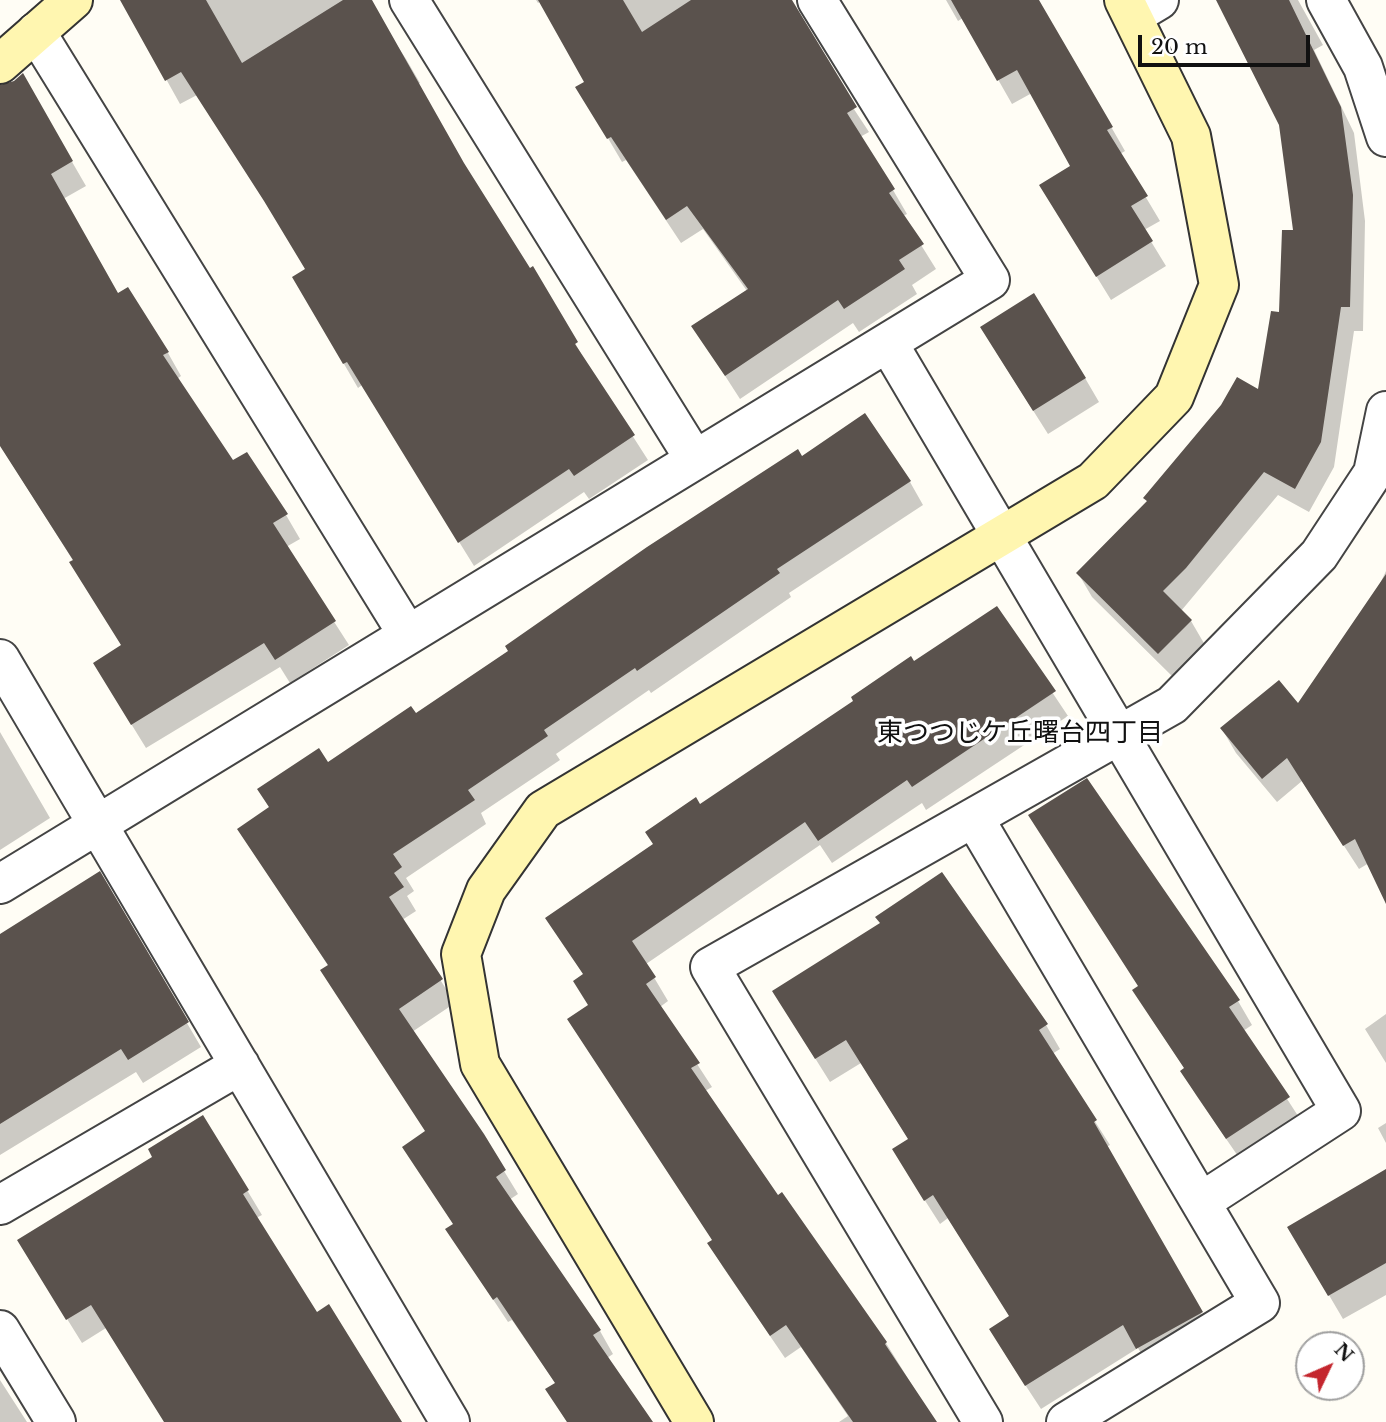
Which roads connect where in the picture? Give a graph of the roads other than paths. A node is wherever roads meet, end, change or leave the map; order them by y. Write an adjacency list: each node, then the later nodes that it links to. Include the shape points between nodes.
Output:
1 (73, 0): 6 (street)
2 (409, 0): 11 (street)
3 (817, 0): 9 (street, via 990,280)
4 (1326, 0): 8 (street, via 1363,67)
5 (1139, 5): 12 (street, via 1191,136 1220,285 1174,397 1093,481)
6 (36, 32): 7 (street); 13 (street)
7 (0, 64)
8 (1386, 137)
9 (888, 343): 11 (street); 12 (street)
10 (1386, 411): 15 (street, via 1373,472 1319,555 1172,705)
11 (695, 460): 13 (street)
12 (1002, 537): 15 (street); 25 (street, via 543,810 485,890 461,954 480,1064)
13 (408, 635): 17 (street)
14 (0, 659): 17 (street)
15 (1119, 735): 16 (street); 20 (street, via 1341,1111)
16 (974, 818): 20 (street); 26 (street, via 710,967)
17 (98, 825): 18 (street); 19 (street)
18 (0, 884)
19 (240, 1065): 21 (street); 24 (street)
20 (1201, 1202): 27 (street, via 1260,1303)
21 (0, 1205)
22 (0, 1330): 23 (street)
23 (56, 1422)
24 (450, 1422)
25 (695, 1422)
26 (983, 1422)
27 (1066, 1422)

